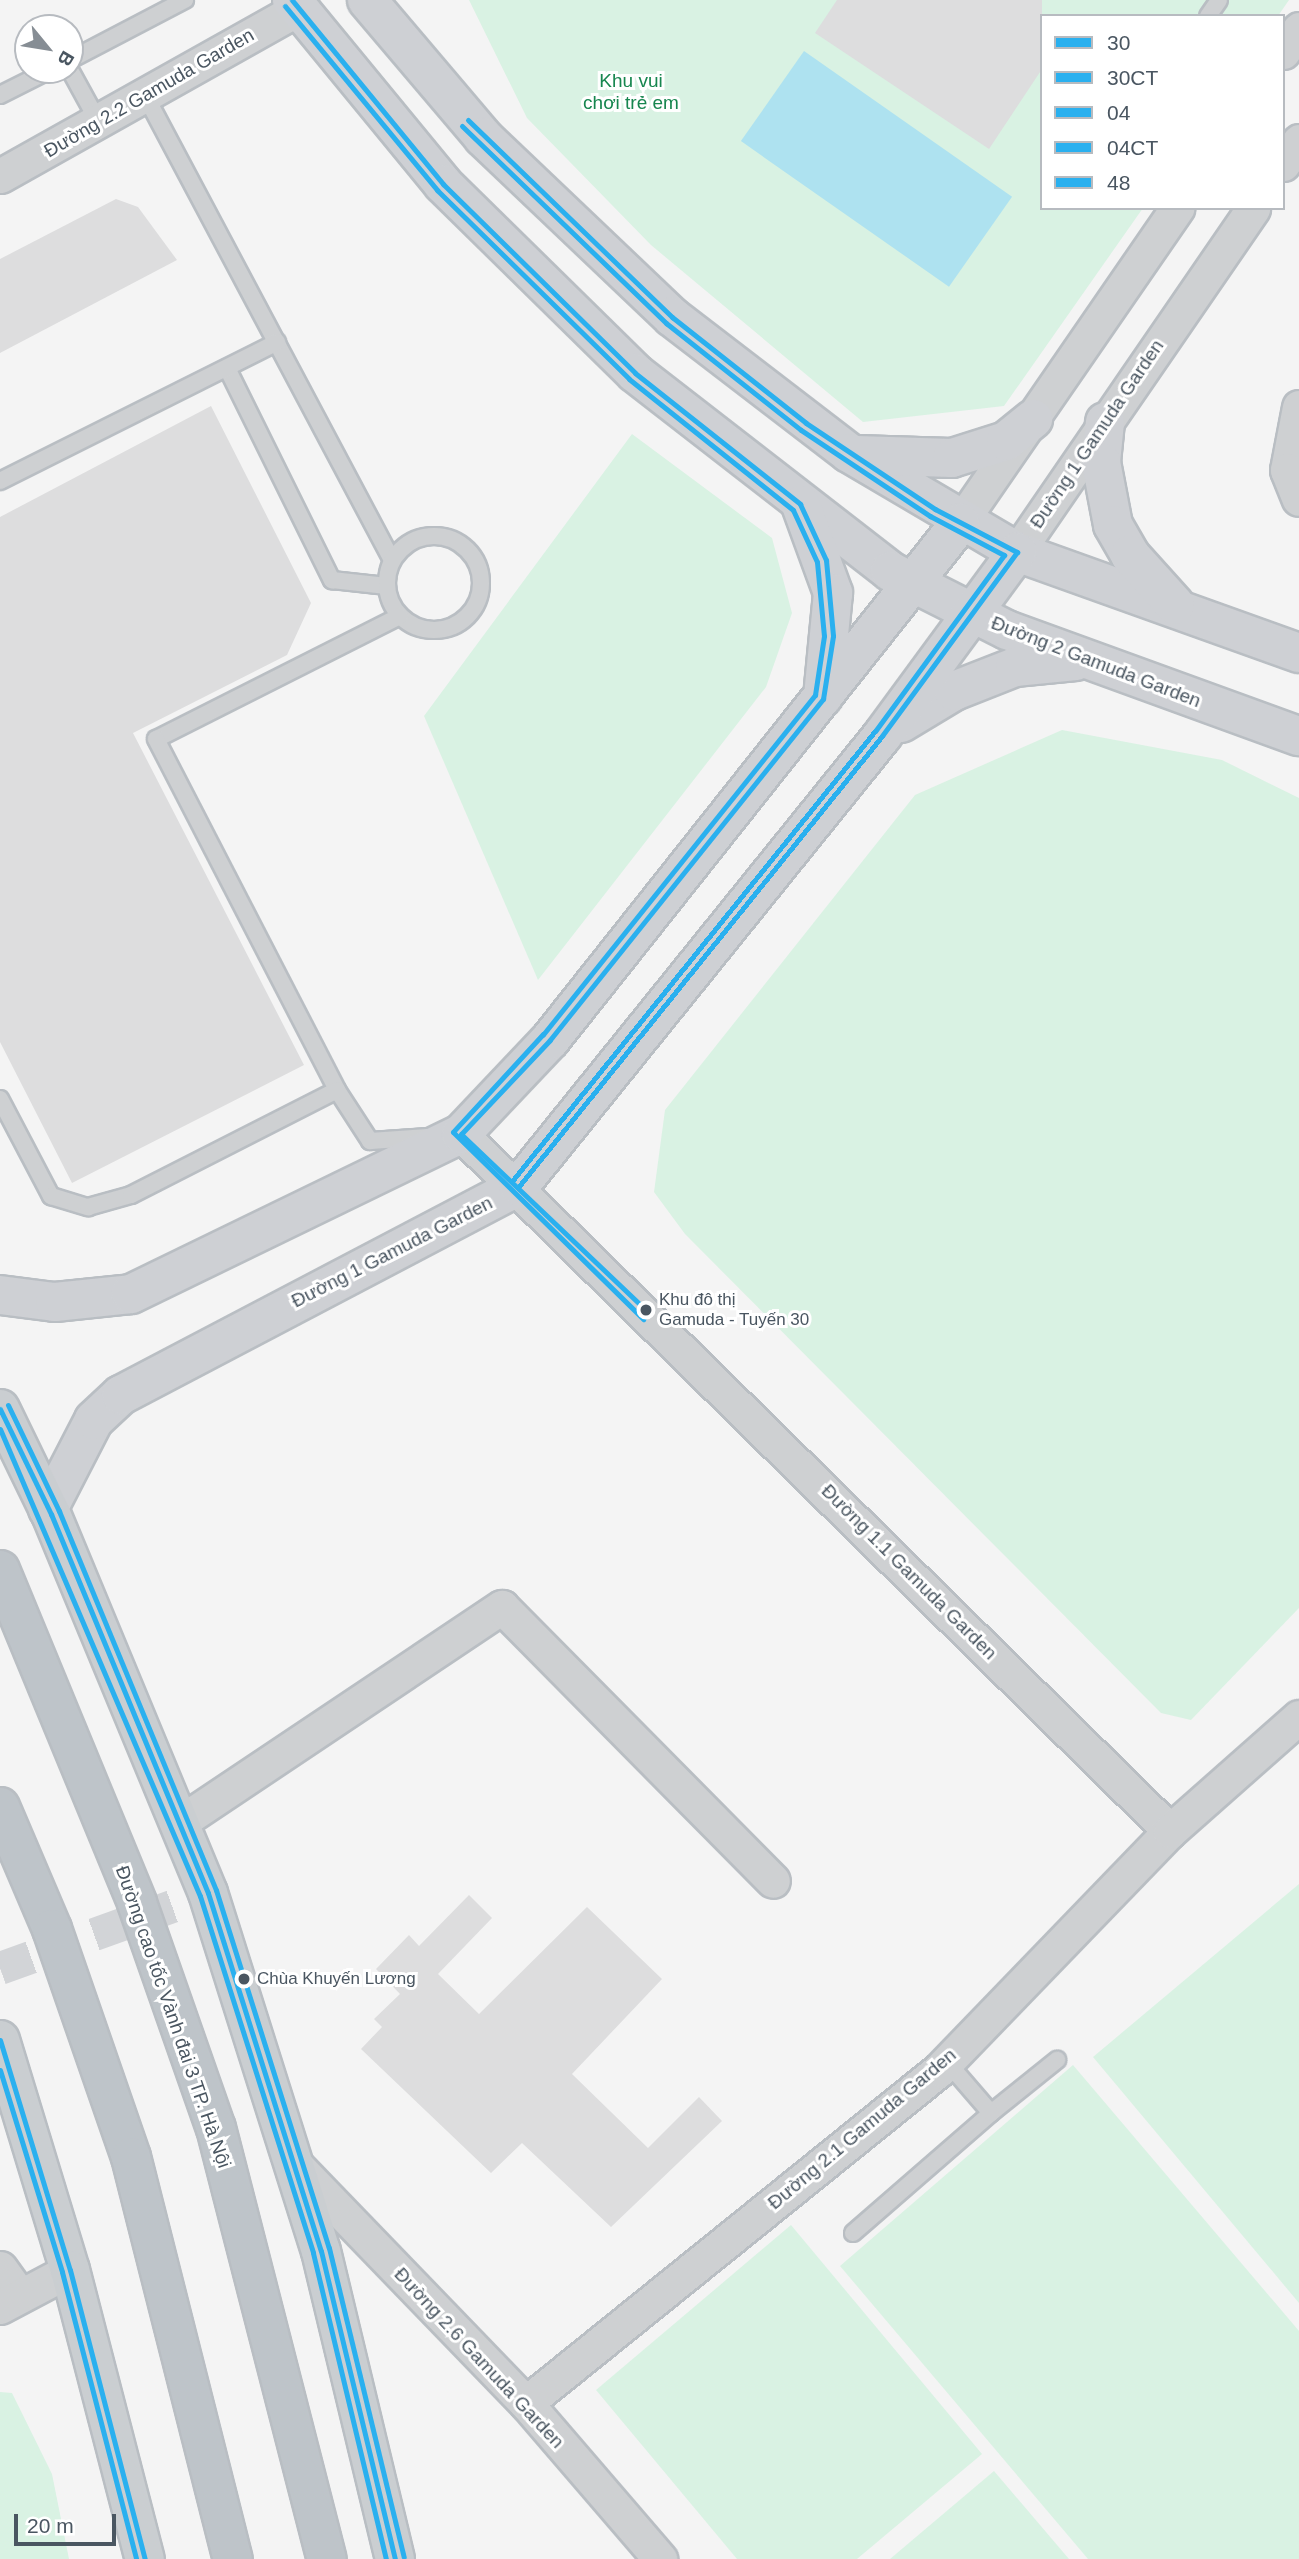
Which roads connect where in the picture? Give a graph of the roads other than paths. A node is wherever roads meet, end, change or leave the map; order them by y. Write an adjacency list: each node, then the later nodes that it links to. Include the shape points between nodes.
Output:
1 (185, 0): 6 (lane)
2 (367, 0): 22 (street, via 483,136 672,317)
3 (300, 3): 10 (street, Đường 2.2 Gamuda Garden); 25 (street, Đường 2 Gamuda Garden, via 443,184 635,373)
4 (1299, 29): 5 (street)
5 (1285, 49)
6 (84, 53)
7 (22, 84): 9 (lane)
8 (78, 84): 11 (lane)
9 (0, 95)
10 (145, 95): 11 (street, Đường 2.2 Gamuda Garden); 17 (lane)
11 (100, 123): 14 (street, Đường 2.2 Gamuda Garden)
12 (1299, 141): 13 (street)
13 (1285, 161)
14 (0, 176)
15 (1176, 210): 20 (street)
16 (1252, 210): 21 (street, Đường 1 Gamuda Garden)
17 (276, 342): 18 (lane); 28 (lane)
18 (227, 368): 23 (lane); 30 (lane, via 332,580)
19 (1299, 407): 24 (street, via 1287,470)
20 (1033, 419): 22 (street, via 1006,441 952,458 890,461); 26 (street)
21 (1105, 422): 27 (street, Đường 1 Gamuda Garden); 31 (street, via 1101,463 1113,525 1130,555)
22 (849, 453): 26 (street)
23 (0, 481)
24 (1299, 499)
25 (800, 504): 29 (street, Đường 2 Gamuda Garden); 36 (street, via 833,593)
26 (960, 523): 27 (street); 29 (street)
27 (1017, 552): 31 (street); 32 (street, Đường 1 Gamuda Garden)
28 (392, 560): 30 (lane); 33 (lane, via 421,537 457,540 475,559 482,585 472,611 451,628 433,631)
29 (915, 585): 32 (street, Đường 2 Gamuda Garden); 36 (street)
30 (387, 586): 33 (lane)
31 (1178, 609): 34 (street)
32 (972, 615): 35 (street, Đường 2 Gamuda Garden); 37 (street, Đường 1 Gamuda Garden)
33 (400, 616): 39 (lane, via 156,739)
34 (1299, 653)
35 (1086, 661): 37 (street, via 1015,667 954,691); 38 (street, Đường 2 Gamuda Garden)
36 (822, 699): 41 (street, via 550,1040)
37 (882, 736): 42 (street, Đường 1 Gamuda Garden)
38 (1299, 736)
39 (337, 1090): 40 (lane, via 131,1195 88,1207 51,1196); 41 (lane, via 370,1141)
40 (0, 1099)
41 (461, 1134): 42 (street, Đường 1.1 Gamuda Garden); 43 (street, via 131,1294 55,1302)
42 (519, 1186): 45 (street, Đường 1 Gamuda Garden, via 121,1395 89,1429); 50 (street, Đường 1.1 Gamuda Garden)
43 (0, 1295)
44 (0, 1409): 45 (main road)
45 (48, 1509): 49 (main road)
46 (0, 1570): 63 (highway, Đường cao tốc Vành đai 3 TP. Hà Nội, via 137,1903 216,2128)
47 (1299, 1717): 50 (street, Đường 2.1 Gamuda Garden)
48 (0, 1807): 62 (highway, via 52,1929 131,2157)
49 (182, 1821): 51 (street, via 502,1607); 56 (main road)
50 (1170, 1831): 54 (street, Đường 2.1 Gamuda Garden)
51 (774, 1881)
52 (0, 2039): 58 (main road)
53 (1057, 2060): 55 (lane)
54 (947, 2062): 55 (lane); 60 (street, Đường 2.1 Gamuda Garden)
55 (991, 2113): 57 (lane)
56 (293, 2162): 60 (street, Đường 2.6 Gamuda Garden); 64 (main road, via 377,2468)
57 (853, 2233)
58 (70, 2270): 59 (street); 61 (main road)
59 (6, 2289)
60 (526, 2403): 65 (street, Đường 2.6 Gamuda Garden)
61 (145, 2559)
62 (233, 2559)
63 (327, 2559)
64 (395, 2559)
65 (660, 2559)

